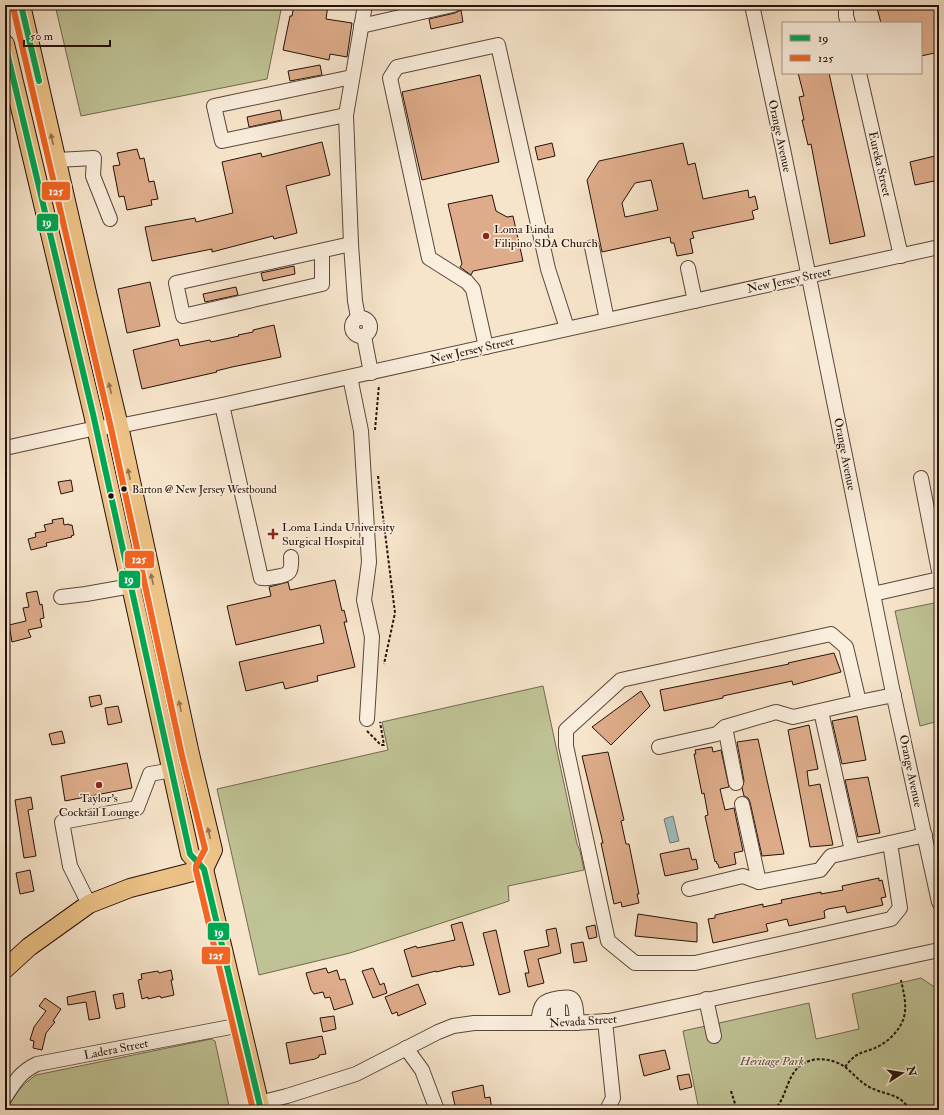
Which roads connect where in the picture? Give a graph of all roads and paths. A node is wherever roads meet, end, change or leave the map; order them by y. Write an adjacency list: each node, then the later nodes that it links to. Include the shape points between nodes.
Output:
1 (21, 5): 12 (main road, one-way to 1)
2 (365, 5): 7 (street)
3 (453, 5): 7 (street)
4 (752, 5): 20 (street, Orange Avenue)
5 (846, 5): 6 (street)
6 (848, 22)
7 (361, 26): 10 (street)
8 (5, 44): 30 (main road)
9 (859, 74): 18 (street, Eureka Street)
10 (352, 77): 11 (street); 11 (street, via 214,106 222,141)
11 (346, 115): 14 (street)
12 (57, 160): 13 (street, via 94,158 93,176); 29 (main road, one-way to 12)
13 (110, 219)
14 (351, 244): 17 (street); 25 (street, via 358,317 352,323 352,330 357,335 364,336)
15 (592, 247): 22 (street)
16 (939, 247): 18 (street, New Jersey Street)
17 (322, 251): 17 (street, via 176,283 183,316 322,284)
18 (901, 256): 20 (street, New Jersey Street)
19 (688, 268): 21 (street)
20 (809, 275): 21 (street, New Jersey Street); 39 (street, Orange Avenue)
21 (695, 301): 22 (street, New Jersey Street)
22 (607, 320): 23 (street, New Jersey Street)
23 (568, 328): 24 (street, New Jersey Street); 24 (street, via 548,269 498,45 397,67 390,78 428,258 467,282 472,289)
24 (486, 347): 25 (street, New Jersey Street)
25 (371, 372): 26 (street, New Jersey Street)
26 (350, 377): 28 (street, New Jersey Street); 45 (street, via 361,431 369,562 364,600 372,637)
27 (379, 385): 31 (path)
28 (222, 405): 29 (street, New Jersey Street); 35 (street, via 262,578 289,573)
29 (119, 426): 30 (street, New Jersey Street); 54 (main road, one-way to 29, via 213,850)
30 (96, 428): 32 (street, New Jersey Street); 38 (main road)
31 (374, 435)
32 (5, 448)
33 (377, 473): 41 (path, via 395,612)
34 (921, 478): 36 (street)
35 (291, 557)
36 (939, 571)
37 (939, 579): 39 (street)
38 (131, 586): 40 (street); 48 (main road)
39 (873, 594): 42 (street, Orange Avenue)
40 (61, 597)
41 (384, 665)
42 (894, 695): 43 (street); 51 (street, Orange Avenue)
43 (859, 702): 44 (street); 52 (street, via 846,647 831,634 621,680 566,730 566,746 608,941 635,963 695,963 890,919 900,908)
44 (821, 711): 46 (street, via 793,717 776,712); 53 (street)
45 (370, 721): 45 (path, via 368,731 384,746 380,722)
46 (725, 727): 47 (street, via 717,734); 49 (street)
47 (659, 747)
48 (172, 770): 54 (main road, via 190,854); 58 (street, via 150,774 137,808 62,822 70,866)
49 (736, 783)
50 (742, 804): 55 (street)
51 (925, 836): 52 (street); 57 (street, Orange Avenue)
52 (890, 843): 53 (street)
53 (852, 851): 55 (street, via 832,856 820,870)
54 (204, 869): 58 (main road, via 130,888); 68 (main road)
55 (759, 882): 56 (street, via 743,876)
56 (689, 889)
57 (939, 902)
58 (89, 904): 60 (main road, via 29,947)
59 (939, 950): 63 (street, Nevada Street)
60 (5, 969)
61 (901, 980): 71 (path, via 905,1011 897,1030 885,1043 855,1055)
62 (558, 999): 65 (street, via 544,1003); 66 (street); 67 (street, via 572,999)
63 (706, 999): 64 (street, Nevada Street); 69 (street)
64 (605, 1021): 67 (street, Nevada Street); 76 (street, via 613,1098)
65 (538, 1023): 66 (street, Nevada Street); 70 (street, Nevada Street, via 474,1023 453,1026)
66 (558, 1023): 67 (street, Nevada Street)
67 (577, 1023)
68 (241, 1025): 73 (street, Ladera Street, via 37,1064 26,1069 16,1079); 74 (main road)
69 (714, 1036)
70 (406, 1048): 74 (street, Nevada Street, via 356,1074); 75 (street, via 422,1070)
71 (845, 1067): 78 (path, via 830,1060 819,1059 801,1065 793,1074); 79 (path, via 865,1085 901,1100)
72 (732, 1092): 77 (path)
73 (5, 1097)
74 (260, 1107)
75 (437, 1110)
76 (607, 1110)
77 (737, 1110)
78 (774, 1110)
79 (911, 1110)

